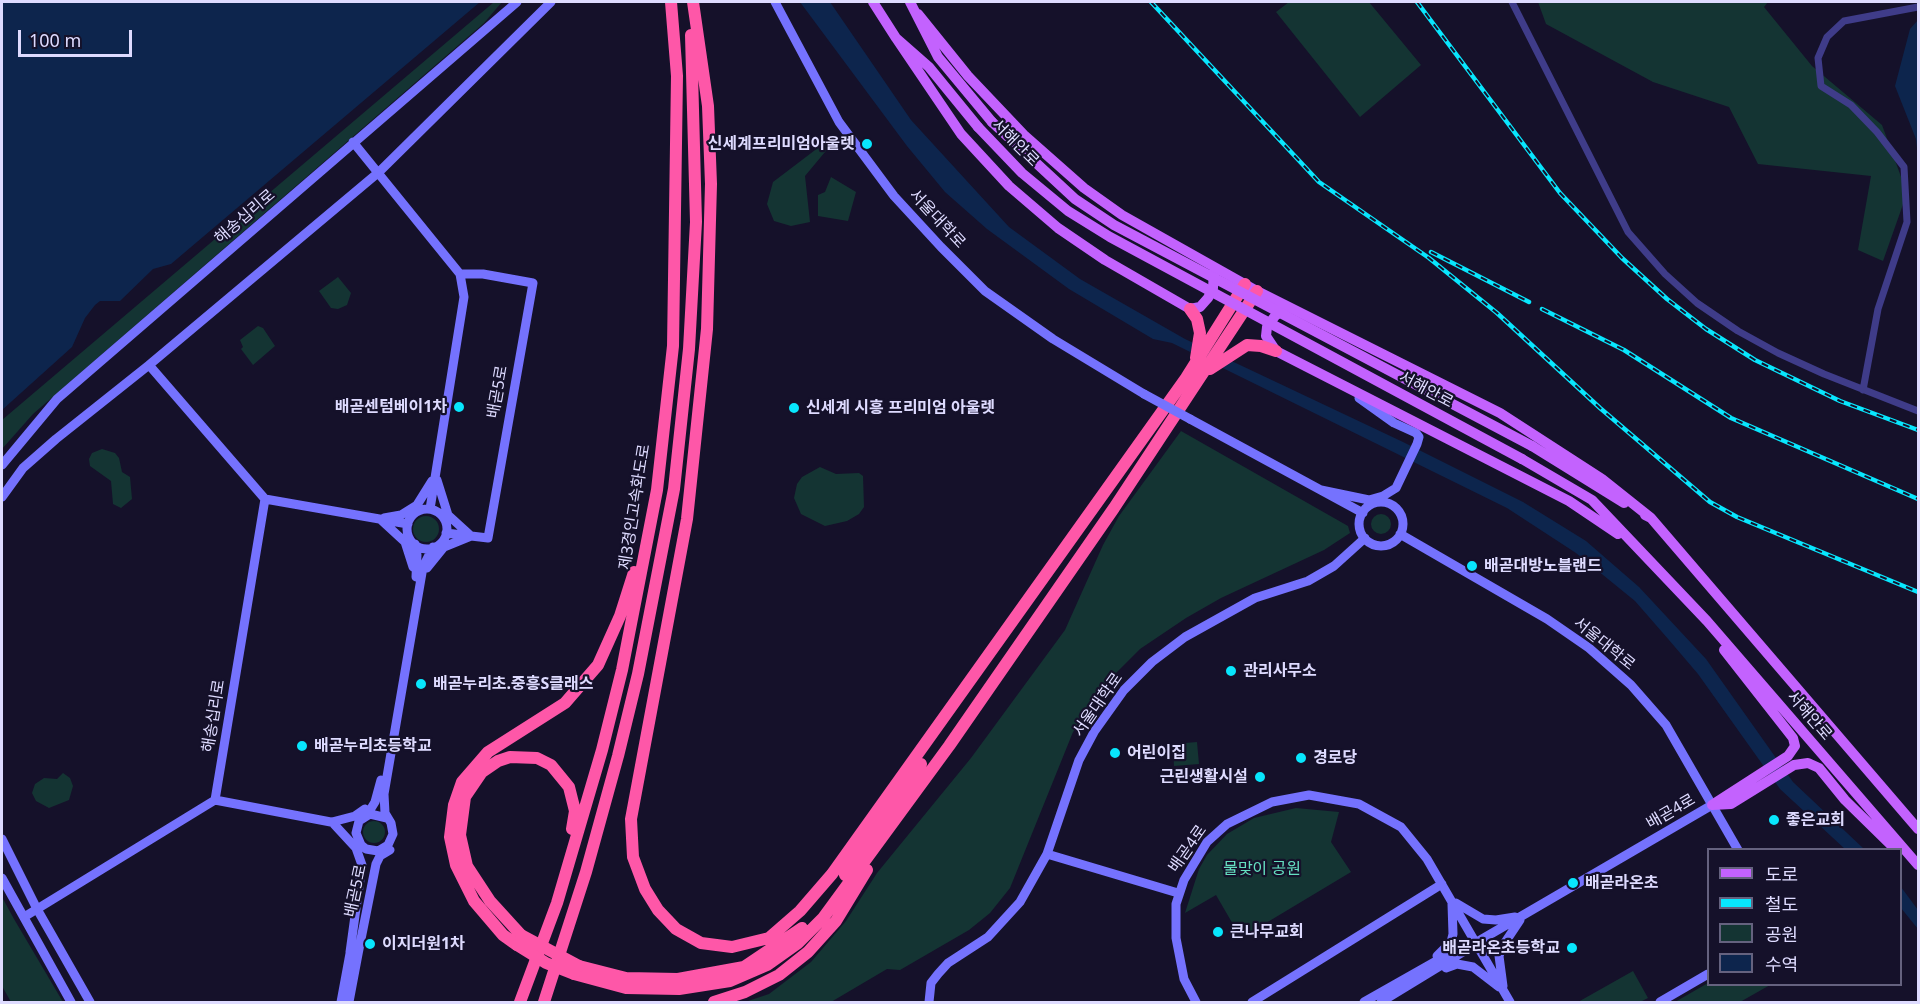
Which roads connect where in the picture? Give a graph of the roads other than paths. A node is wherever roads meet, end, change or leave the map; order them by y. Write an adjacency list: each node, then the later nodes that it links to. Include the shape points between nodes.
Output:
1 (517, 2): 12 (street, 해송십리로)
2 (551, 2): 13 (street)
3 (671, 2): 30 (highway, 제3경인고속화도로, via 677,76 673,346)
4 (692, 2): 49 (highway, via 708,106 711,184 707,329 687,519 631,819 633,857 658,910 676,929 701,943 732,947 770,938 832,874); 88 (highway, 제3경인고속화도로, via 696,222 674,489 638,674 615,766)
5 (775, 2): 31 (street, 서울대학로, bridge, via 839,122 894,196 985,291 1053,339 1144,394)
6 (873, 2): 11 (main road, 서해안로)
7 (910, 2): 10 (main road, 서해안로)
8 (1512, 2): 25 (street, via 1628,232 1665,274 1697,303 1738,331)
9 (1918, 7): 25 (street, via 1844,21 1827,37 1818,58 1821,86 1851,105 1904,167 1907,222 1878,309)
10 (918, 14): 14 (main road, via 968,76 1024,135 1084,188 1122,216); 37 (main road, 서해안로, bridge, via 938,57 992,122 1075,199 1114,225 1532,446)
11 (896, 38): 18 (main road, via 961,134 1009,186 1058,228); 45 (main road, 서해안로, bridge, via 929,67 1022,173 1068,212 1592,500)
12 (353, 142): 13 (street); 27 (street, 해송십리로, via 57,399)
13 (379, 172): 15 (street); 22 (street)
14 (1211, 266): 16 (main road); 18 (main road, via 1215,275 1208,298 1200,307)
15 (460, 274): 28 (street, via 464,297); 42 (street, 배곧5로, via 533,283 488,538)
16 (1245, 284): 17 (main road); 20 (highway)
17 (1257, 291): 19 (main road); 20 (highway)
18 (1190, 309): 20 (highway)
19 (1296, 310): 21 (main road, via 1284,309 1267,327 1266,336); 37 (main road, via 1500,413 1602,478)
20 (1211, 339): 23 (highway); 49 (highway)
21 (1276, 351): 23 (highway, via 1247,345); 24 (main road)
22 (149, 365): 32 (street, via 22,468); 33 (street)
23 (1205, 372): 53 (highway)
24 (1343, 386): 29 (street, via 1394,423 1416,433 1418,442); 45 (main road, via 1569,501)
25 (1863, 390): 26 (street)
26 (1918, 411)
27 (2, 465)
28 (436, 474): 35 (street); 38 (street, via 417,505 401,515); 42 (street, via 448,515)
29 (1398, 489): 31 (street, via 1369,500); 34 (street, via 1394,497)
30 (657, 490): 72 (highway, 제3경인고속화도로, via 619,681); 76 (highway, via 620,616 598,665 565,703 488,752 462,782 454,806 450,837 456,866 474,901 503,935)
31 (1321, 490): 36 (street, 서울대학로)
32 (2, 497)
33 (265, 499): 38 (street); 52 (street, 해송십리로)
34 (1380, 502): 36 (street); 41 (street, via 1399,511 1403,526)
35 (430, 509): 39 (street, via 417,511); 40 (street, via 441,515)
36 (1363, 513): 43 (street, via 1360,526)
37 (1651, 518): 59 (main road, 서해안로)
38 (380, 519): 39 (street); 47 (street, via 405,542)
39 (408, 524): 44 (street, 배곧5로, via 408,535)
40 (446, 533): 42 (street); 46 (street, 배곧5로)
41 (1400, 534): 43 (street, via 1387,545 1375,545); 54 (street, 서울대학로, via 1506,593 1589,648 1631,685 1666,725)
42 (471, 536): 47 (street, via 438,552)
43 (1365, 538): 65 (street, 서울대학로, via 1335,566 1308,581 1255,598 1203,626 1152,662 1104,717 1084,752)
44 (415, 544): 46 (street); 47 (street, 배곧5로)
45 (1635, 546): 48 (main road, 서해안로)
46 (433, 547): 47 (street, 배곧5로)
47 (417, 583): 51 (street, 배곧5로)
48 (1707, 621): 50 (main road, via 1725,652 1793,738); 67 (main road, 서해안로)
49 (972, 681): 79 (highway, via 914,777 843,878 817,914 792,937 744,967 678,979 626,978)
50 (1791, 761): 54 (main road, via 1756,782 1731,804); 63 (main road, via 1819,768 1845,800)
51 (385, 773): 55 (street, 배곧5로); 56 (street, 배곧5로, via 383,802); 57 (street, via 369,805 355,816); 78 (street, 배곧5로, via 388,804 399,835 376,864)
52 (215, 800): 57 (street); 73 (street)
53 (908, 802): 79 (highway, via 823,918 798,943 767,965 730,981 679,989 626,988); 89 (highway, via 836,921 808,952 779,975)
54 (1712, 805): 62 (street, 배곧4로); 74 (street, 배곧4로)
55 (368, 815): 56 (street, via 376,813); 58 (street, 배곧5로)
56 (387, 818): 64 (street, 배곧5로, via 393,834 388,845)
57 (332, 822): 58 (street); 78 (street, via 356,848 362,865)
58 (356, 827): 61 (street, 배곧5로)
59 (1918, 829)
60 (2, 839): 73 (street)
61 (362, 846): 64 (street, 배곧5로); 78 (street, 배곧5로, via 365,874)
62 (1737, 848)
63 (1895, 848)
64 (380, 850): 78 (street, 배곧5로, via 372,864)
65 (1047, 854): 70 (street); 90 (street, 서울대학로, via 1005,920 938,974 931,983)
66 (1902, 854): 67 (main road)
67 (1918, 866)
68 (2, 878): 75 (street)
69 (1442, 884): 70 (street, 배곧4로, via 1401,827 1359,804 1309,795 1272,802 1227,824 1199,854); 71 (street, 배곧4로); 92 (street)
70 (1178, 893): 91 (street, 배곧4로, via 1178,959)
71 (1452, 899): 74 (street, via 1483,919); 77 (street, 배곧4로); 80 (street, via 1455,927 1450,942)
72 (557, 903): 76 (highway, via 575,811 569,787 551,765 537,758 498,760 482,772 465,797 460,835 467,866); 87 (highway, 제3경인고속화도로)
73 (37, 909): 75 (street); 84 (street)
74 (1524, 915): 77 (street, 배곧4로); 82 (street, via 1499,957)
75 (24, 917): 83 (street)
76 (519, 940): 79 (highway, bridge)
77 (1477, 942): 80 (street, 배곧4로); 82 (street, 배곧4로)
78 (354, 953): 85 (street, 배곧5로); 86 (street, 배곧5로)
79 (577, 970)
80 (1428, 970): 82 (street, via 1467,965); 93 (street, 배곧4로); 94 (street, 배곧4로)
81 (1707, 975): 96 (street)
82 (1504, 992): 95 (street, 배곧4로)
83 (71, 1002)
84 (90, 1002)
85 (341, 1002)
86 (349, 1002)
87 (520, 1002)
88 (544, 1002)
89 (714, 1002)
90 (929, 1002)
91 (1196, 1002)
92 (1252, 1002)
93 (1364, 1002)
94 (1381, 1002)
95 (1510, 1002)
96 (1660, 1002)

